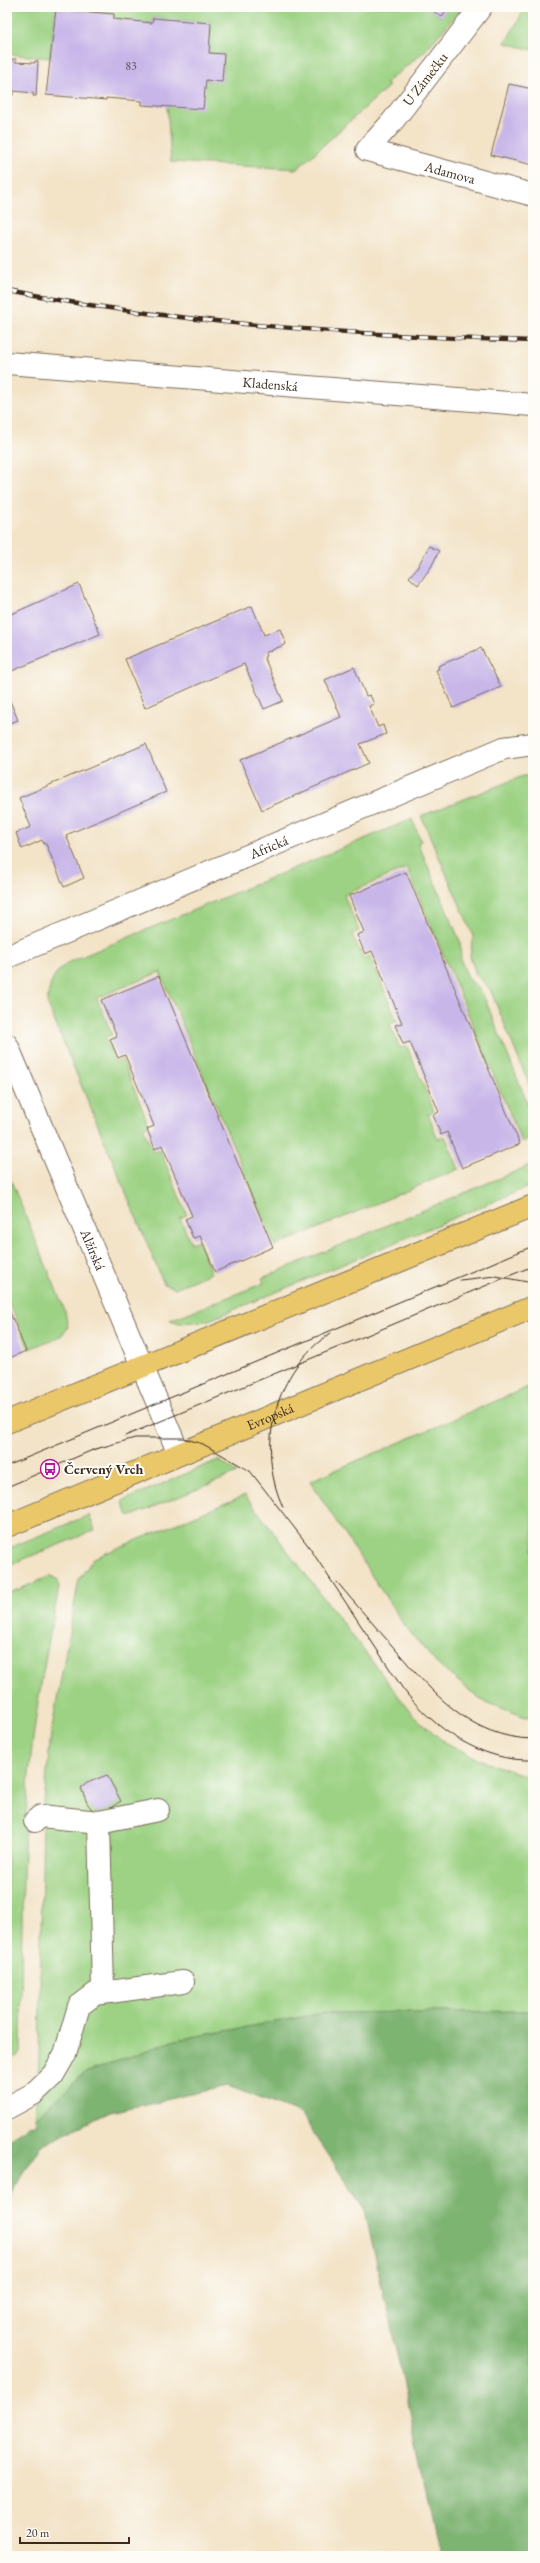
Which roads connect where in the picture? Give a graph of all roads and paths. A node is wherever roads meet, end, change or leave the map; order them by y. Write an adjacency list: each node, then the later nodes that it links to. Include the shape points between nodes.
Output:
1 (481, 7): 2 (street, U Zámečku, via 392,122)
2 (367, 150): 3 (street, Adamova)
3 (533, 195)
4 (7, 363): 5 (street, Kladenská)
5 (533, 405)
6 (533, 744): 7 (street, Africká, via 504,748)
7 (7, 957)
8 (7, 1045): 11 (street, Alžírská)
9 (533, 1206): 11 (main road)
10 (533, 1307): 13 (main road, Evropská)
11 (142, 1367): 12 (main road); 13 (street, Alžírská)
12 (7, 1422)
13 (179, 1454): 14 (main road, Evropská)
14 (7, 1526)
15 (158, 1810): 17 (street)
16 (34, 1822): 17 (street, via 41,1816)
17 (99, 1822): 19 (street)
18 (184, 1982): 19 (street)
19 (103, 1991): 20 (street, via 80,2006 65,2054 54,2075 33,2094)
20 (9, 2108)

